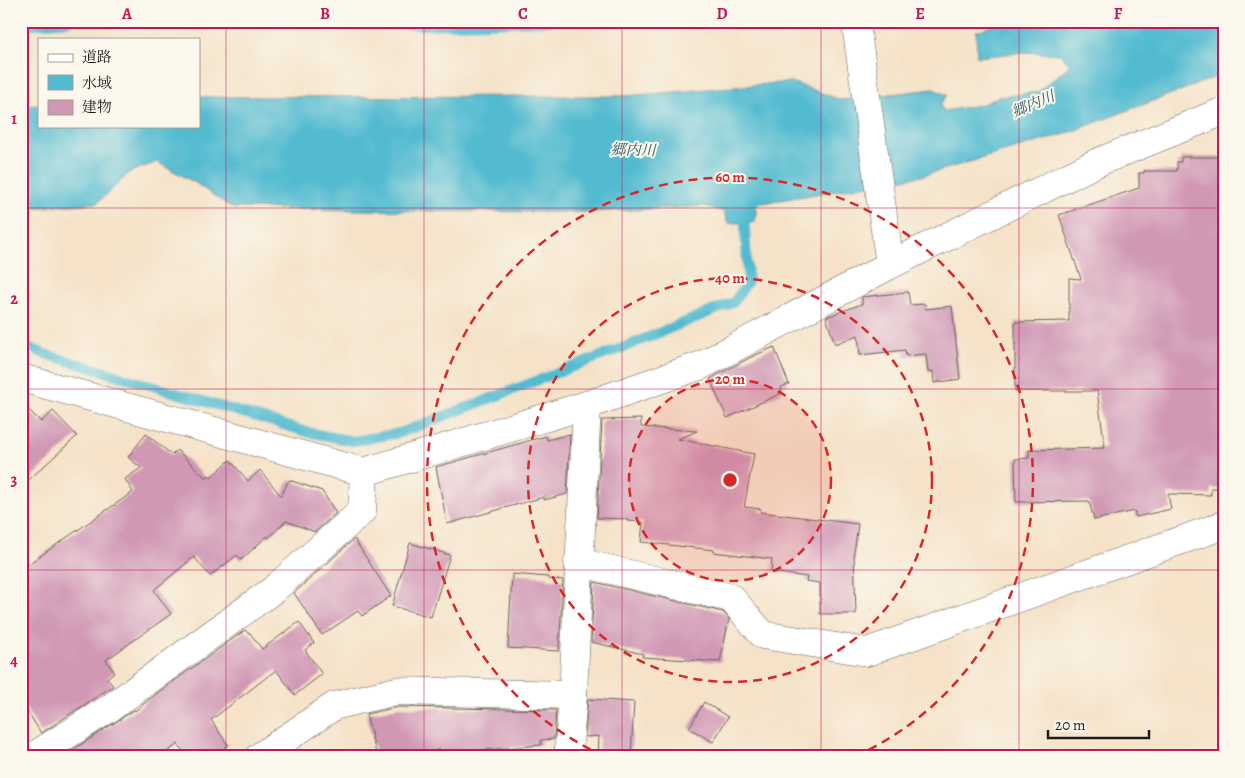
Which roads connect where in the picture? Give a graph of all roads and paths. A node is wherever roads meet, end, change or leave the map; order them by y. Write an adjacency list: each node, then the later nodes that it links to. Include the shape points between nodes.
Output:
1 (857, 32): 3 (street)
2 (1224, 111): 3 (street, via 1096,163)
3 (890, 265): 5 (street, via 702,365)
4 (21, 378): 6 (street)
5 (587, 405): 6 (street); 8 (street)
6 (364, 472): 10 (street, via 362,512 273,590 110,708)
7 (1224, 525): 8 (street, via 867,652 763,635 731,598)
8 (578, 562): 9 (street)
9 (573, 695): 11 (street, via 396,691 334,706); 12 (street)
10 (32, 757)
11 (259, 757)
12 (568, 757)

